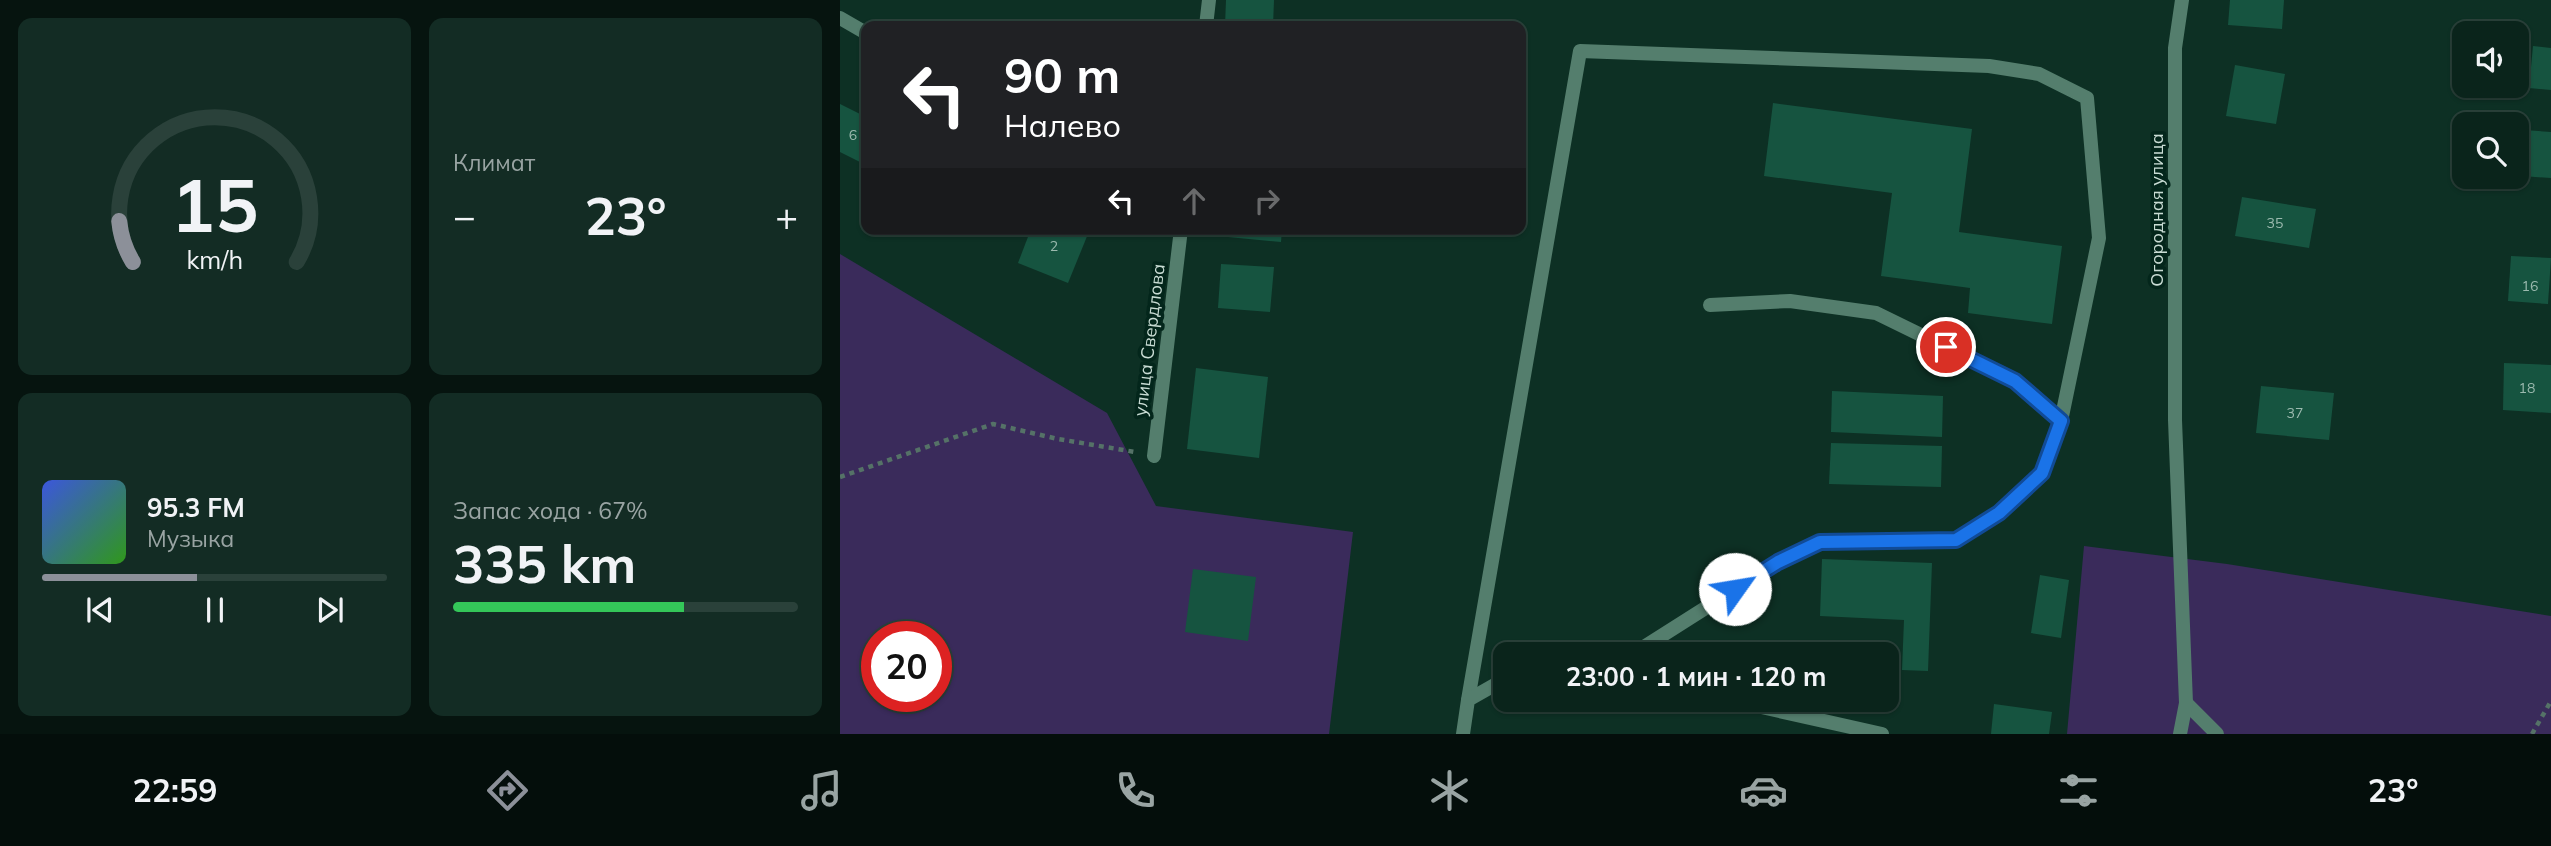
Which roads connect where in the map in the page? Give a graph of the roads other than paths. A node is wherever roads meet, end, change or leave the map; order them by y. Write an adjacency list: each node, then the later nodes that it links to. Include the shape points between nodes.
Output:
1 (1209, 0): 4 (street)
2 (2182, 0): 13 (street, Огородная улица, via 2175,48 2175,419)
3 (840, 18): 5 (street)
4 (1207, 21)
5 (861, 30)
6 (1180, 235): 9 (street, улица Свердлова)
7 (1710, 305): 8 (street, via 1790,301 1876,313 2015,381)
8 (2061, 421): 10 (street, via 2042,473 1999,513 1956,540 1820,542 1778,562); 12 (street, via 2099,238 2087,98 2039,74 1989,66 1580,51)
9 (1154, 456)
10 (1652, 642)
11 (1493, 686): 12 (street)
12 (1468, 700): 15 (street)
13 (2186, 703): 17 (street, Огородная улица); 18 (street)
14 (1784, 712): 16 (street)
15 (1463, 734)
16 (1882, 734)
17 (2180, 734)
18 (2217, 734)

